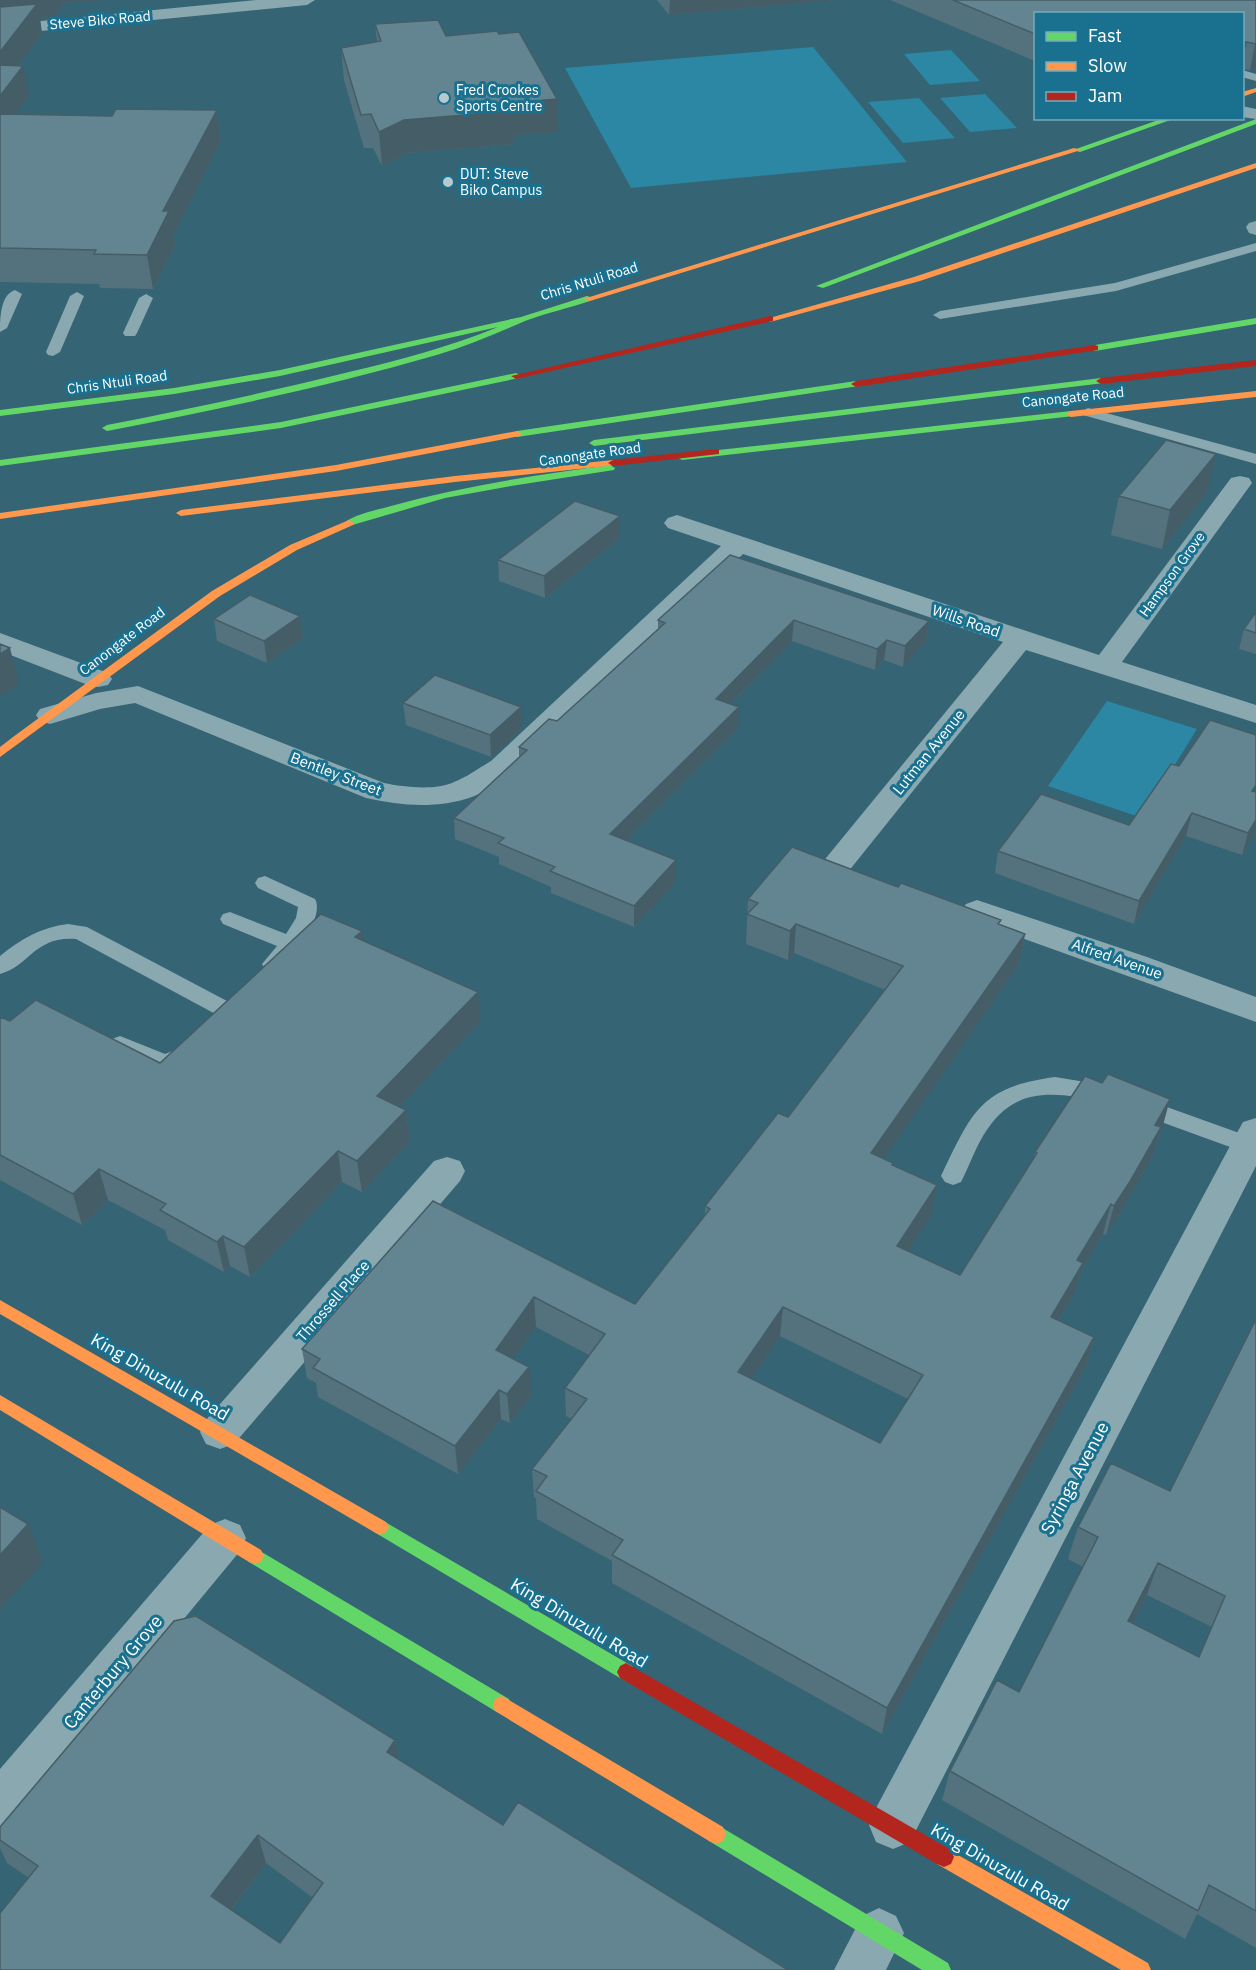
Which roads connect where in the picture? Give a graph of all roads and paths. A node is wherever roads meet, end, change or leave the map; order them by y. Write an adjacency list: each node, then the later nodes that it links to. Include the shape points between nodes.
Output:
1 (308, 0): 2 (street, Steve Biko Road)
2 (0, 30)
3 (1167, 120): 13 (main road, Chris Ntuli Road)
4 (1256, 122): 7 (main road)
5 (1256, 165): 16 (main road, via 917,279 835,303)
6 (1256, 247): 12 (lane, via 1116,286)
7 (810, 289)
8 (15, 294): 15 (lane)
9 (77, 296): 18 (lane)
10 (146, 298): 17 (lane)
11 (762, 306): 16 (main road)
12 (940, 315)
13 (523, 319): 22 (main road, Chris Ntuli Road, via 280,373 163,393); 23 (main road, via 493,335 410,360 296,389)
14 (1256, 321): 31 (main road, via 1029,359 556,427)
15 (0, 328)
16 (713, 330): 30 (main road, via 410,400 304,420)
17 (130, 333)
18 (53, 352)
19 (1256, 363): 24 (main road)
20 (1256, 394): 21 (main road, Canongate Road)
21 (1089, 412): 28 (main road, Canongate Road); 29 (lane)
22 (0, 413)
23 (92, 432)
24 (578, 444)
25 (23, 446): 26 (main road)
26 (0, 451)
27 (498, 452): 31 (main road)
28 (716, 452): 33 (main road); 41 (main road, Canongate Road, via 481,488 390,509 330,530 251,570)
29 (1256, 459)
30 (0, 463)
31 (336, 468): 34 (main road)
32 (1240, 483): 42 (street, Hampson Grove)
33 (170, 514)
34 (0, 516)
35 (0, 521): 36 (main road)
36 (58, 522)
37 (677, 523): 38 (street, Wills Road)
38 (738, 544): 39 (street, Wills Road); 44 (street, Bentley Street, via 501,767 463,790 420,797 377,791)
39 (1020, 639): 42 (street, Wills Road); 48 (street, Lutman Avenue)
40 (0, 641): 43 (street)
41 (135, 651): 43 (main road, Canongate Road); 44 (street, via 132,678)
42 (1105, 666): 45 (street, Wills Road)
43 (98, 679): 46 (main road, Canongate Road)
44 (138, 694): 46 (street)
45 (1256, 714)
46 (50, 715): 47 (main road, Canongate Road)
47 (0, 753)
48 (837, 865)
49 (266, 883): 52 (lane, via 308,904 309,915)
50 (977, 911): 54 (street, Alfred Avenue)
51 (230, 919): 52 (lane)
52 (290, 943): 55 (lane)
53 (0, 967): 55 (lane, via 32,941 49,933 80,932)
54 (1256, 1010)
55 (214, 1027): 56 (lane, via 183,1056 165,1063)
56 (103, 1036)
57 (1252, 1138): 59 (lane, via 1107,1094 1055,1085 1025,1089 999,1101 974,1131); 65 (street, Syringa Avenue)
58 (447, 1171): 62 (street, Throssell Place)
59 (952, 1176)
60 (0, 1306): 62 (main road, King Dinuzulu Road)
61 (0, 1402): 63 (main road)
62 (220, 1432): 65 (main road, King Dinuzulu Road, via 729,1733)
63 (225, 1538): 64 (street, Canterbury Grove); 66 (main road)
64 (0, 1805)
65 (893, 1825): 68 (main road, King Dinuzulu Road)
66 (869, 1951): 67 (main road)
67 (941, 1970)
68 (1141, 1970)

